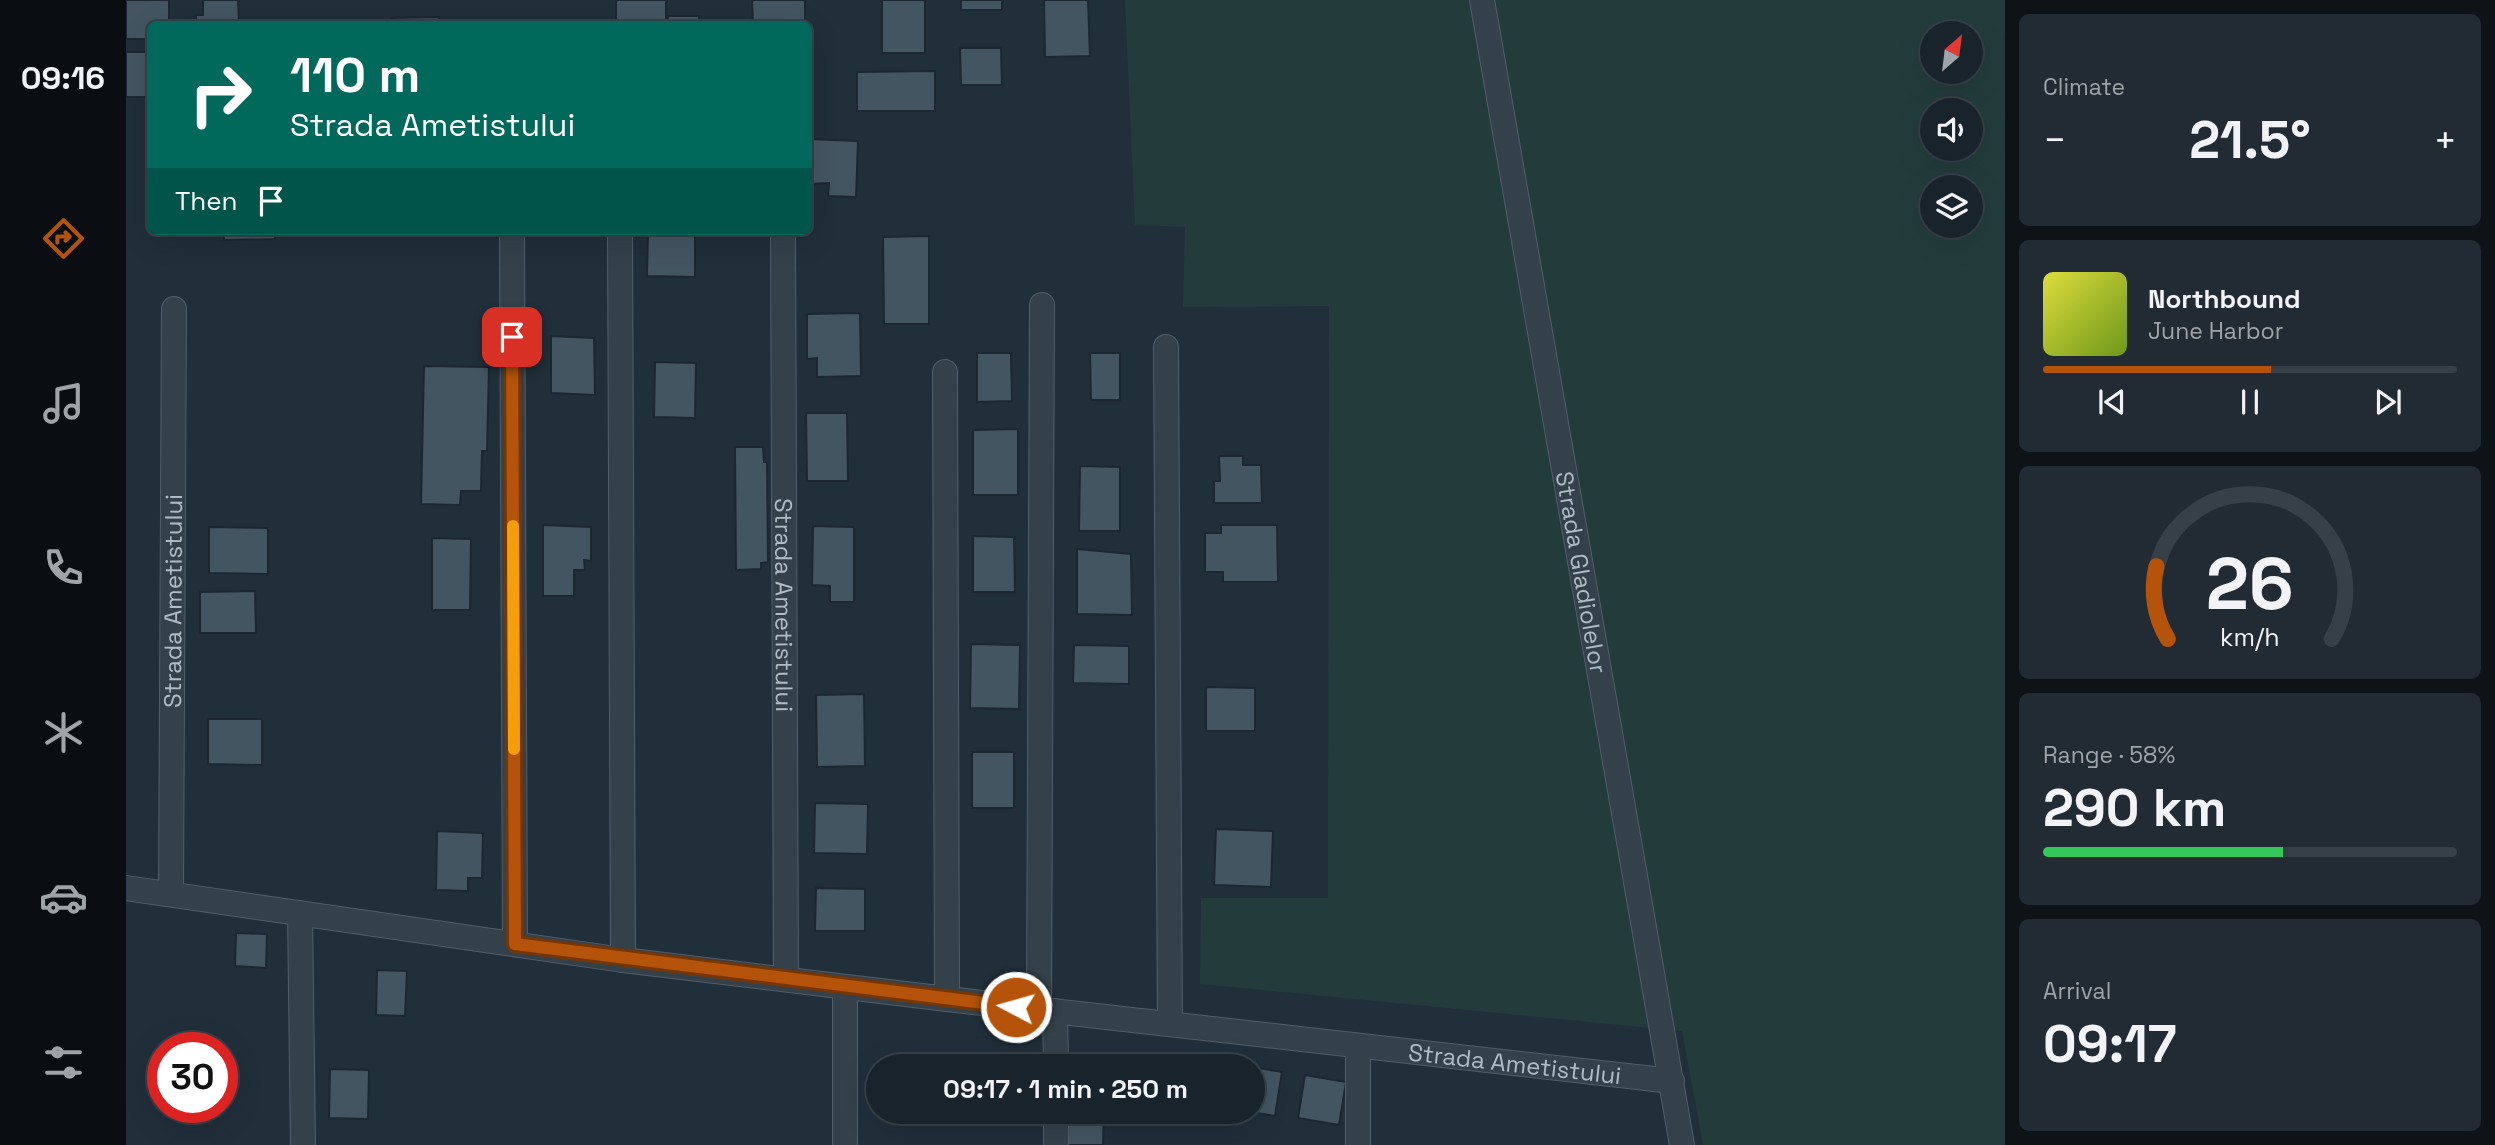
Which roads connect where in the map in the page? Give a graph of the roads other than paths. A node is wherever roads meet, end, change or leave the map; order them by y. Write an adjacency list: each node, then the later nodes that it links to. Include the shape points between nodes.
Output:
1 (1482, 0): 21 (street, Strada Gladiolelor)
2 (512, 235): 12 (street)
3 (620, 235): 13 (street)
4 (783, 235): 14 (street, Strada Ametistului)
5 (1042, 305): 17 (street)
6 (174, 309): 10 (street, Strada Ametistului)
7 (1166, 347): 18 (street)
8 (945, 372): 16 (street)
9 (126, 888): 10 (street, Strada Ametistului)
10 (171, 893): 11 (street, Strada Ametistului)
11 (300, 913): 12 (street, Strada Ametistului); 23 (street)
12 (515, 944): 13 (street, Strada Ametistului)
13 (623, 960): 14 (street, Strada Ametistului)
14 (786, 979): 15 (street, Strada Ametistului)
15 (845, 987): 16 (street, Strada Ametistului); 24 (street)
16 (947, 999): 17 (street, Strada Ametistului)
17 (1047, 1010): 18 (street, Strada Ametistului); 20 (street)
18 (1170, 1024): 19 (street, Strada Ametistului)
19 (1358, 1046): 21 (street, Strada Ametistului); 26 (street)
20 (1054, 1054)
21 (1672, 1081): 27 (street, Strada Gladiolelor)
22 (1056, 1124): 25 (street)
23 (303, 1145)
24 (845, 1145)
25 (1056, 1145)
26 (1358, 1145)
27 (1682, 1145)

